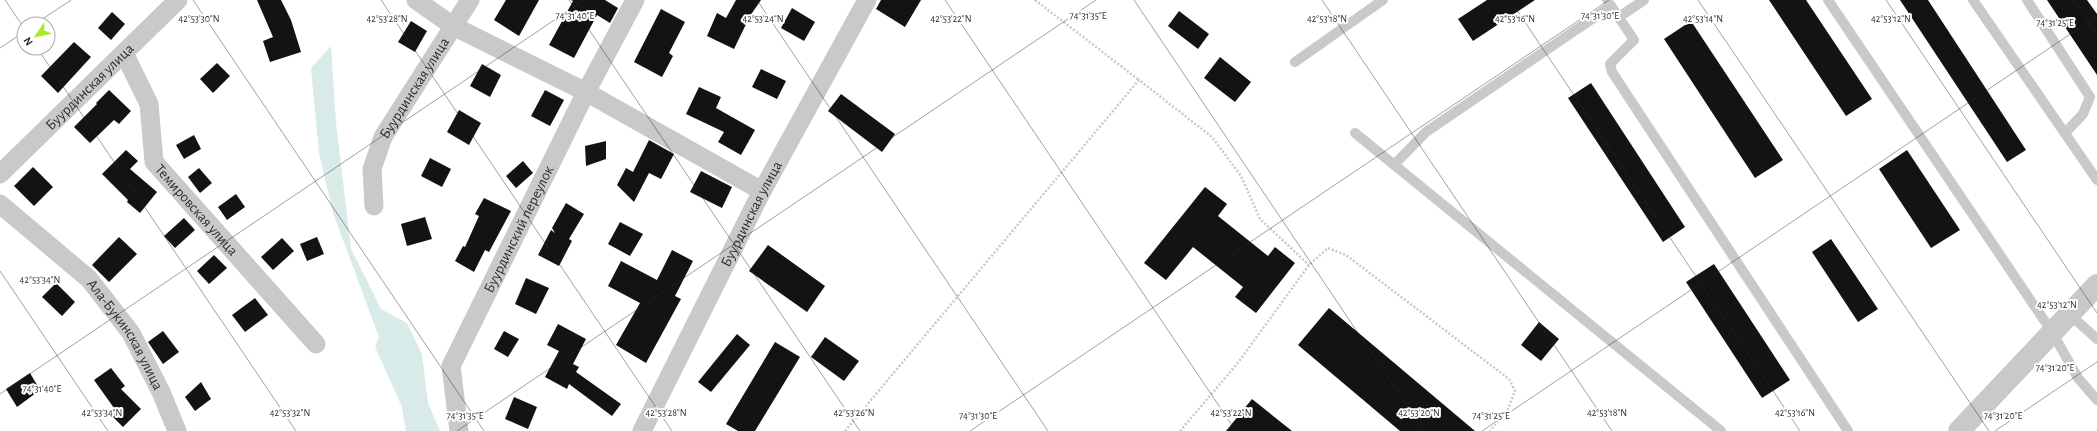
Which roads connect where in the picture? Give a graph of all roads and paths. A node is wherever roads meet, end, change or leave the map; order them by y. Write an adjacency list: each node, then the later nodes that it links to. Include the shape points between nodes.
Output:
1 (178, 0): 15 (street, Буурдинская улица)
2 (416, 0): 14 (street)
3 (470, 0): 14 (street, Буурдинская улица)
4 (635, 0): 18 (street, Буурдинский переулок)
5 (867, 0): 24 (street, Буурдинская улица)
6 (1035, 0): 17 (path)
7 (1383, 0): 16 (lane)
8 (1644, 0): 13 (lane)
9 (1828, 0): 30 (lane)
10 (1973, 0): 20 (lane)
11 (2027, 0): 20 (lane, via 2090,97 2083,114)
12 (1609, 3): 13 (lane); 21 (lane, via 1426,132)
13 (1619, 17): 41 (lane, via 1634,40 1610,64 1612,72)
14 (453, 26): 18 (street); 26 (street, Буурдинская улица, via 383,137 372,168)
15 (124, 53): 22 (street, Буурдинская улица); 32 (street, Темировская улица, via 149,104 154,162)
16 (1295, 62)
17 (1139, 80): 27 (path, via 1212,137 1241,176 1260,219); 37 (path)
18 (586, 92): 24 (street); 35 (street, Буурдинский переулок, via 451,366)
19 (1355, 133): 21 (lane)
20 (2065, 134): 23 (lane)
21 (1394, 165): 40 (lane)
22 (0, 174)
23 (2097, 180)
24 (762, 190): 36 (street, Буурдинская улица)
25 (0, 204): 34 (street, Ала-Букинская улица, via 94,286 131,333 161,392)
26 (374, 206)
27 (1309, 265): 38 (path, via 1237,364); 39 (path, via 1328,248 1346,255 1508,379 1515,391 1508,409)
28 (2097, 285): 29 (street)
29 (2069, 314): 30 (street); 31 (lane)
30 (2052, 332): 33 (lane, via 2078,378); 42 (street)
31 (2097, 339)
32 (316, 344)
33 (2097, 400)
34 (177, 431)
35 (459, 431)
36 (642, 431)
37 (845, 431)
38 (1180, 431)
39 (1490, 431)
40 (1721, 431)
41 (1848, 431)
42 (1959, 431)

